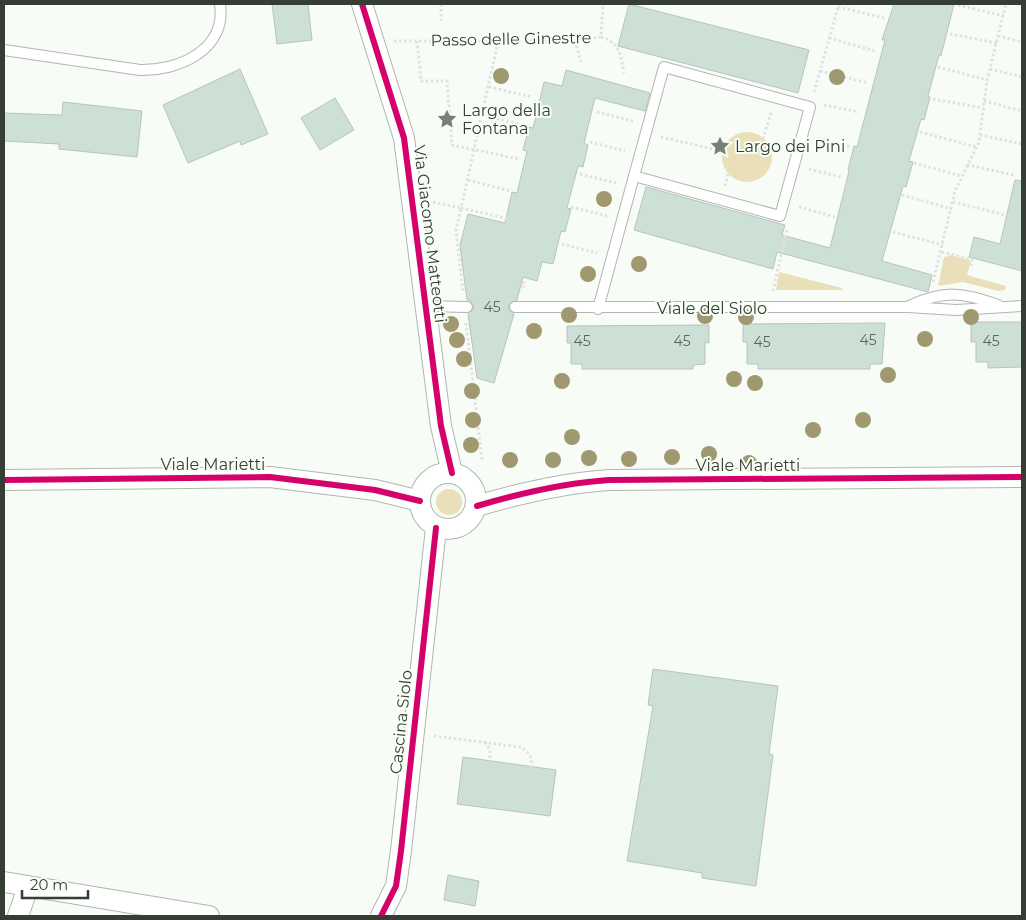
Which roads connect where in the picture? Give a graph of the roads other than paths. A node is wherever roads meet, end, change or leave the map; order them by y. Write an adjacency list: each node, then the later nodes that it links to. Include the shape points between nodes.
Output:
1 (220, 4): 3 (lane, via 220,22 213,38 186,62 172,68 140,70)
2 (362, 4): 5 (street, Via Giacomo Matteotti, via 404,138)
3 (4, 50)
4 (634, 176): 4 (lane, via 780,216 811,104 776,98 664,67); 11 (lane)
5 (426, 306): 9 (lane); 14 (street, Via Giacomo Matteotti, via 441,426)
6 (1002, 306): 7 (lane, Viale del Siolo); 8 (lane, Viale del Siolo, via 956,310); 8 (lane, Viale del Siolo, via 954,293 928,298)
7 (1022, 306)
8 (908, 307): 11 (lane, Viale del Siolo)
9 (468, 308)
10 (515, 308): 11 (lane, Viale del Siolo)
11 (598, 309)
12 (1022, 476): 15 (street, Viale Marietti, via 609,480 574,482)
13 (4, 480): 14 (street, Viale Marietti, via 270,477 375,490)
14 (433, 484): 15 (street, via 465,479); 16 (street, via 424,517)
15 (475, 498): 16 (street, via 470,520 463,526 446,530)
16 (436, 528): 21 (street, Cascina Siolo, via 396,886)
17 (4, 882): 18 (street)
18 (28, 887): 19 (street); 20 (street)
19 (18, 916)
20 (209, 916)
21 (382, 916)

